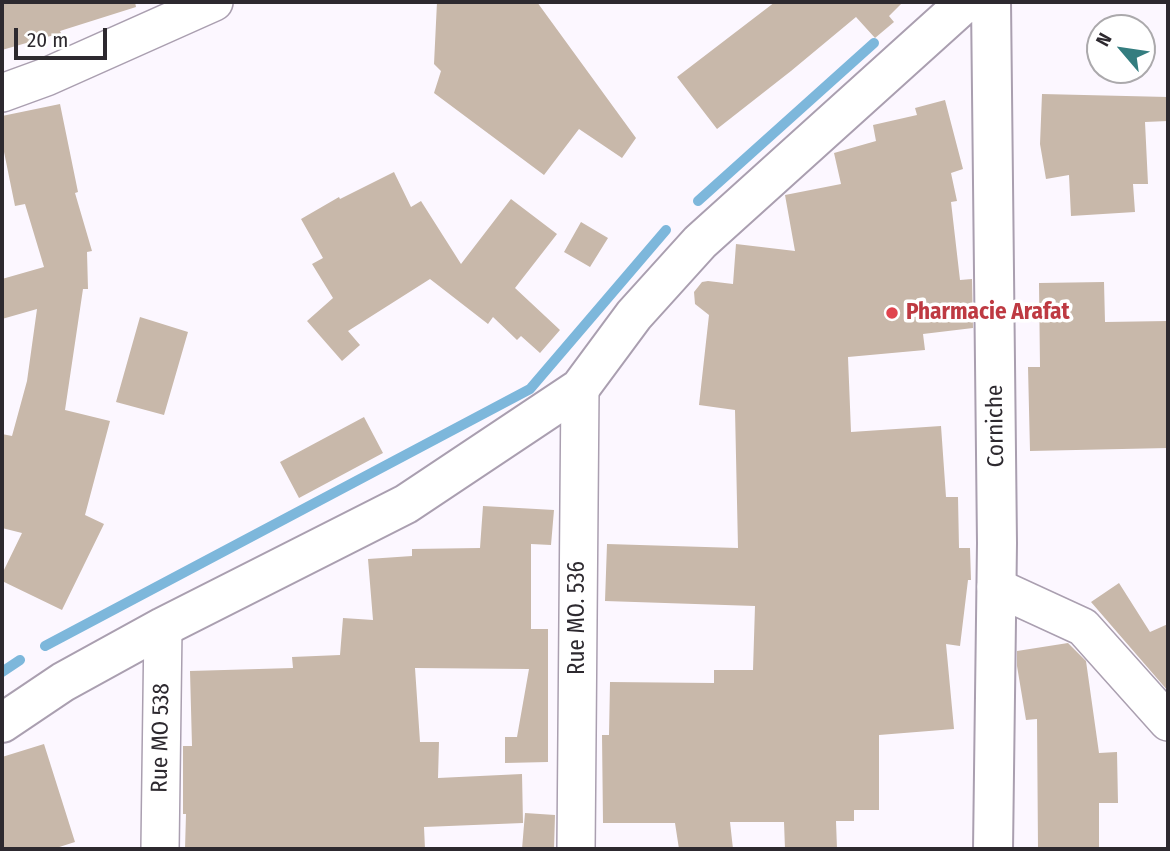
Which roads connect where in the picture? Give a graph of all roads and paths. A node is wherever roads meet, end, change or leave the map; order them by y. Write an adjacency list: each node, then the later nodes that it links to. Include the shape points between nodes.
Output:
1 (214, 2): 4 (street)
2 (966, 2): 5 (street, via 700,242 634,315)
3 (991, 2): 6 (street, Corniche)
4 (2, 93)
5 (580, 388): 7 (street, via 406,504); 11 (street, Rue MO. 536)
6 (996, 587): 8 (street, via 1083,627); 12 (street, Corniche)
7 (163, 627): 9 (street, via 63,682); 10 (street, Rue MO 538)
8 (1168, 722)
9 (2, 723)
10 (160, 849)
11 (576, 849)
12 (993, 849)

